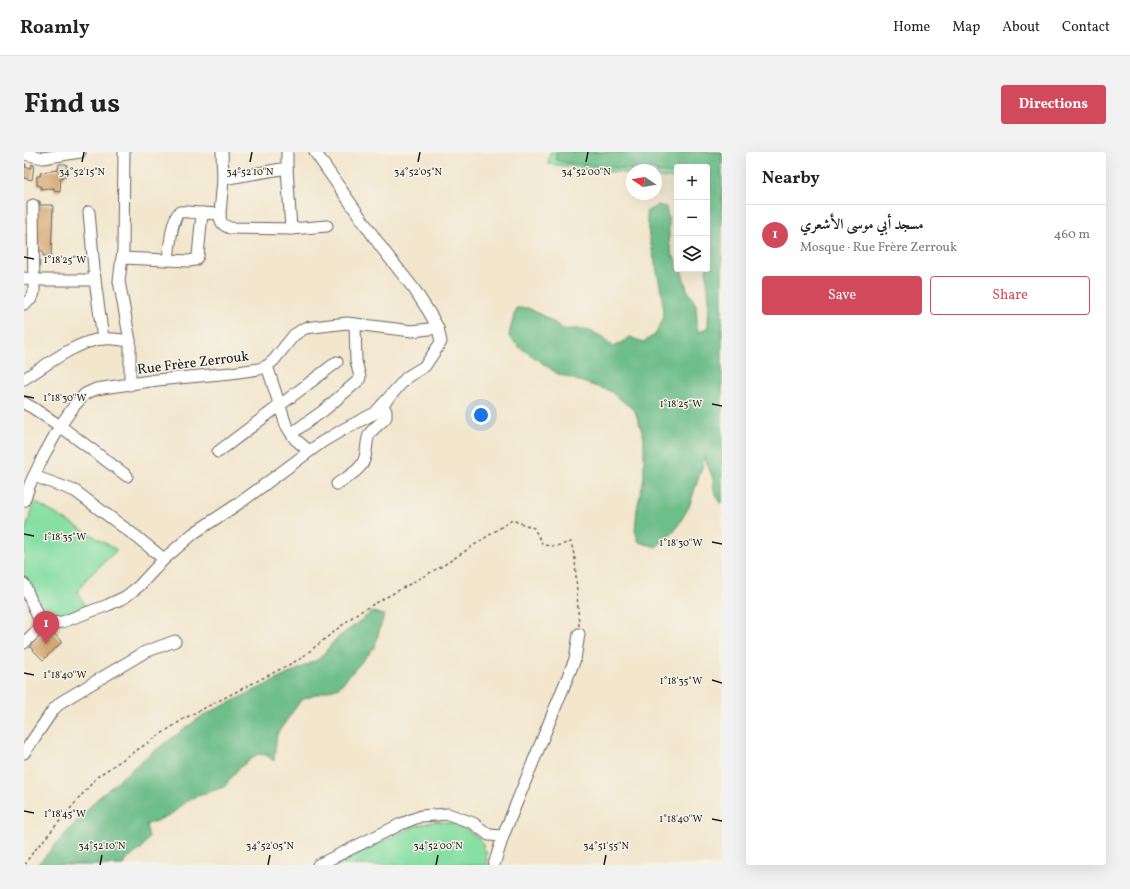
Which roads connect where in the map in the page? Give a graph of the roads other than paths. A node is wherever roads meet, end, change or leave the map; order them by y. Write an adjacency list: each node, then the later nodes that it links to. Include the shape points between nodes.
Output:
1 (80, 152): 6 (street, via 43,158)
2 (124, 152): 15 (street)
3 (222, 152): 8 (street)
4 (287, 152): 7 (street)
5 (315, 152): 21 (street, via 423,302)
6 (24, 154)
7 (287, 168): 8 (street); 14 (street)
8 (223, 179): 12 (street)
9 (33, 205): 17 (street)
10 (89, 212): 18 (street)
11 (202, 213): 12 (street); 16 (street, via 177,214 173,224); 16 (street, via 198,256 195,260)
12 (220, 214): 14 (street, via 220,222 230,228)
13 (327, 226): 14 (street)
14 (291, 229)
15 (122, 258): 16 (street); 23 (street, via 119,281)
16 (168, 260)
17 (29, 279): 18 (street); 19 (street, via 34,293)
18 (94, 280): 22 (street)
19 (24, 304)
20 (355, 324): 21 (street, Rue Frère Zerrouk, via 412,331); 25 (street, Rue Frère Zerrouk, via 305,328 294,335); 32 (street, via 359,380)
21 (438, 328): 29 (street, via 442,342 425,366 407,377)
22 (103, 339): 23 (street); 26 (street, via 76,347)
23 (130, 341): 27 (street)
24 (336, 362): 30 (street)
25 (267, 366): 27 (street, Rue Frère Zerrouk, via 231,374 157,380); 30 (street)
26 (24, 379)
27 (130, 385): 31 (street, Rue Frère Zerrouk, via 96,389 85,394)
28 (24, 403): 31 (street)
29 (382, 405): 33 (street, via 374,413); 37 (street, via 386,417 372,430 362,464)
30 (279, 406): 32 (street); 34 (street)
31 (60, 426): 35 (street); 36 (street, Rue Frère Zerrouk)
32 (292, 433): 33 (street, via 295,439)
33 (310, 451): 39 (street, via 194,533)
34 (218, 452)
35 (127, 476)
36 (29, 481): 38 (street, Rue Frère Zerrouk); 39 (street, via 75,491)
37 (337, 484)
38 (24, 501)
39 (164, 560): 41 (street, via 126,597 62,622)
40 (24, 584): 41 (street, via 37,615)
41 (44, 624): 44 (street)
42 (579, 634): 46 (street, via 575,659)
43 (175, 642): 45 (street, via 145,652 61,702)
44 (24, 643)
45 (24, 753)
46 (503, 836): 47 (street, via 489,835 473,823 448,814 421,816); 48 (street)
47 (318, 865)
48 (494, 865)

